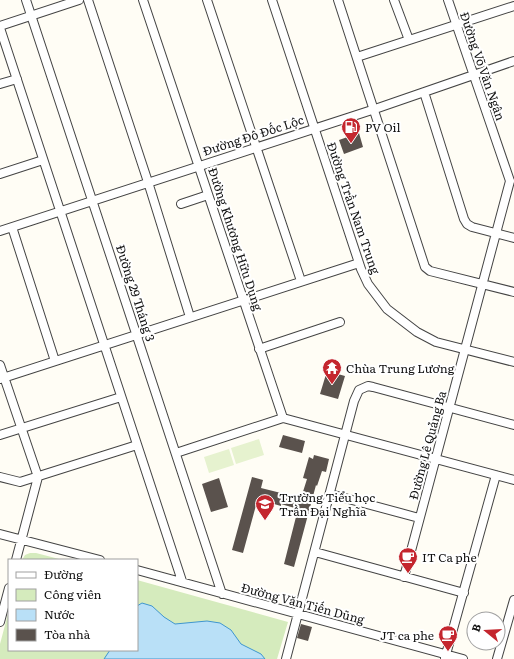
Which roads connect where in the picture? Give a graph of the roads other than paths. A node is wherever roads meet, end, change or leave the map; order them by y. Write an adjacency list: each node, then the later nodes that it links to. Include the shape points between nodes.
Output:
1 (26, 0): 11 (street, Đường 29 Tháng 3)
2 (79, 0): 11 (street)
3 (88, 0): 28 (street)
4 (143, 0): 25 (street, Đường Khương Hữu Dụng)
5 (207, 0): 23 (street)
6 (272, 0): 22 (street, Đường Trần Nam Trung)
7 (338, 0): 15 (street)
8 (394, 0): 14 (street)
9 (448, 0): 12 (street, Đường Võ Văn Ngân)
10 (510, 5): 12 (street)
11 (32, 16): 13 (street); 30 (street, Đường 29 Tháng 3)
12 (456, 25): 14 (street); 17 (street, Đường Võ Văn Ngân)
13 (0, 27): 18 (street)
14 (409, 40): 15 (street)
15 (357, 57): 21 (street)
16 (514, 61): 17 (street, Đường Đô Đốc Lộc)
17 (474, 75): 20 (street, Đường Đô Đốc Lộc); 27 (street, Đường Võ Văn Ngân)
18 (17, 79): 19 (street); 24 (street)
19 (0, 84)
20 (424, 92): 21 (street, Đường Đô Đốc Lộc); 35 (street, via 464,219 472,227)
21 (374, 109): 22 (street, Đường Đô Đốc Lộc); 39 (street, via 425,268)
22 (314, 128): 23 (street, Đường Đô Đốc Lộc); 37 (street, Đường Trần Nam Trung)
23 (256, 147): 25 (street, Đường Đô Đốc Lộc); 38 (street)
24 (43, 160): 26 (street); 32 (street)
25 (199, 166): 28 (street, Đường Đô Đốc Lộc); 29 (street, Đường Khương Hữu Dụng)
26 (0, 174)
27 (512, 181): 35 (street, Đường Lê Quảng Ba)
28 (148, 182): 30 (street, Đường Đô Đốc Lộc); 42 (street)
29 (208, 195): 31 (street); 41 (street, Đường Khương Hữu Dụng)
30 (92, 200): 32 (street, Đường Đô Đốc Lộc); 44 (street, Đường 29 Tháng 3)
31 (181, 204)
32 (60, 211): 33 (street, Đường Đô Đốc Lộc); 45 (street)
33 (12, 228): 34 (street, Đường Đô Đốc Lộc); 48 (street)
34 (0, 231)
35 (496, 233): 36 (street); 39 (street, Đường Lê Quảng Ba)
36 (514, 238)
37 (359, 262): 38 (street); 47 (street, Đường Trần Nam Trung, via 368,284 387,309 402,322 436,342)
38 (301, 282): 41 (street)
39 (482, 284): 40 (street); 47 (street, Đường Lê Quảng Ba)
40 (514, 292)
41 (243, 300): 42 (street); 46 (street, Đường Khương Hữu Dụng)
42 (190, 318): 44 (street)
43 (340, 322): 46 (street)
44 (137, 335): 45 (street); 60 (street, Đường 29 Tháng 3)
45 (104, 345): 48 (street); 52 (street)
46 (259, 349): 54 (street, Đường Khương Hữu Dụng)
47 (465, 349): 49 (street, Đường Trần Nam Trung); 53 (street, Đường Lê Quảng Ba)
48 (54, 361): 51 (street)
49 (514, 362)
50 (0, 366): 51 (street)
51 (2, 378): 56 (street)
52 (121, 397): 56 (street); 59 (street)
53 (449, 408): 55 (street); 57 (street, via 368,386 359,390 355,397); 61 (street, Đường Lê Quảng Ba)
54 (283, 418): 57 (street); 60 (street)
55 (514, 426)
56 (21, 429): 58 (street); 64 (street)
57 (345, 435): 61 (street); 66 (street)
58 (0, 436)
59 (137, 445): 64 (street); 75 (street)
60 (176, 453): 78 (street, Đường 29 Tháng 3)
61 (436, 458): 62 (street); 67 (street, Đường Lê Quảng Ba)
62 (496, 475): 65 (street); 77 (street)
63 (0, 477): 64 (street, via 20,482)
64 (38, 477): 69 (street)
65 (514, 480)
66 (330, 494): 67 (street); 70 (street)
67 (420, 518): 74 (street, Đường Lê Quảng Ba)
68 (0, 534): 69 (street)
69 (22, 540): 71 (street); 72 (street)
70 (315, 552): 74 (street); 81 (street)
71 (16, 559)
72 (96, 559)
73 (138, 570): 75 (street, Đường Văn Tiến Dũng)
74 (404, 577): 77 (street)
75 (182, 582): 78 (street, Đường Văn Tiến Dũng)
76 (8, 590): 79 (street)
77 (464, 593): 83 (street)
78 (222, 594): 81 (street, Đường Văn Tiến Dũng)
79 (3, 599): 82 (street)
80 (514, 600): 86 (street)
81 (298, 615): 83 (street, Đường Văn Tiến Dũng); 84 (street)
82 (0, 622)
83 (446, 657): 85 (street, Đường Văn Tiến Dũng)
84 (286, 659)
85 (463, 659)
86 (498, 659)

